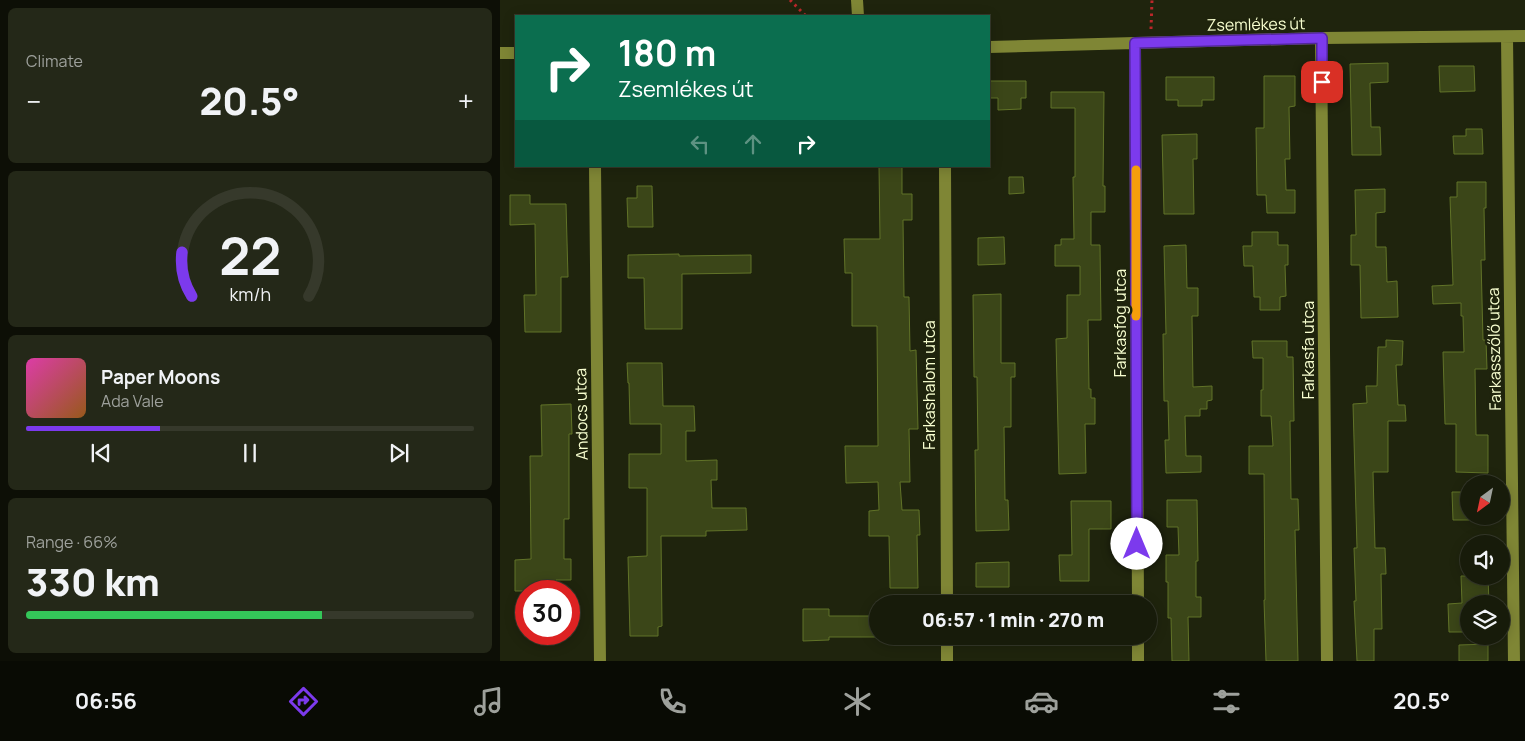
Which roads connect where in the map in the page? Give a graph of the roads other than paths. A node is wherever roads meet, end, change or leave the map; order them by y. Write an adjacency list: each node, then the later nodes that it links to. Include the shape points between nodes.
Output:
1 (857, 0): 2 (street)
2 (858, 15)
3 (1507, 36): 4 (street, Zsemlékes út); 5 (street, Zsemlékes út); 20 (street, Farkasszőlő utca)
4 (1525, 36)
5 (1322, 38): 6 (street, Zsemlékes út); 19 (street, Farkasfa utca)
6 (1135, 43): 7 (street, Zsemlékes út); 13 (street, Farkasfog utca)
7 (990, 47)
8 (500, 53): 9 (street)
9 (515, 53)
10 (595, 167): 16 (street, Andocs utca)
11 (944, 167): 12 (street, Farkashalom utca)
12 (947, 595)
13 (1138, 595)
14 (947, 645): 17 (street)
15 (1138, 645): 18 (street)
16 (600, 661)
17 (947, 661)
18 (1138, 661)
19 (1327, 661)
20 (1514, 661)

